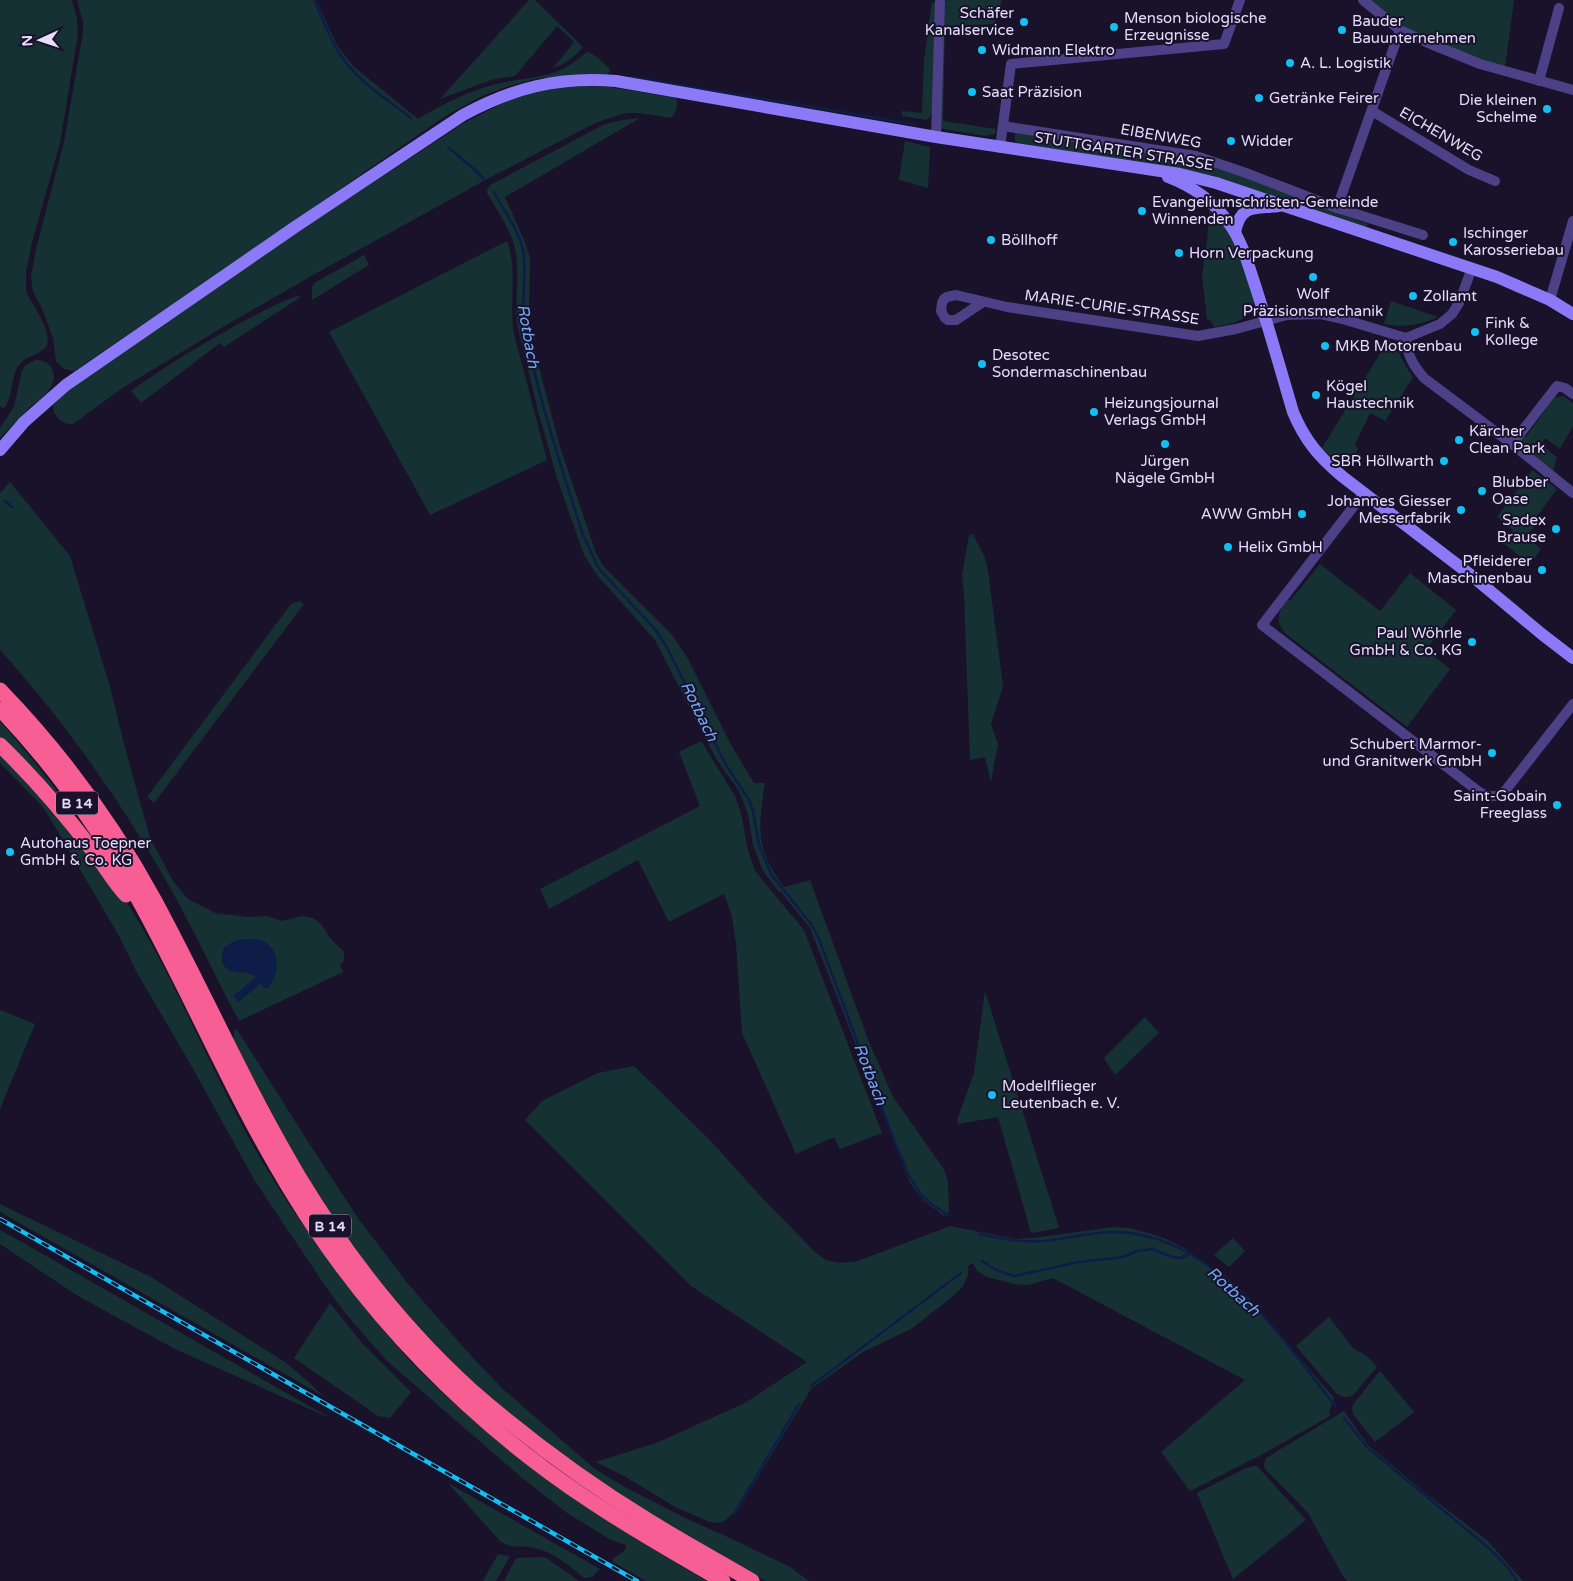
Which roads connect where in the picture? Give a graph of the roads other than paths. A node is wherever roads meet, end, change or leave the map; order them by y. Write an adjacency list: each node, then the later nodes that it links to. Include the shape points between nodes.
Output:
1 (940, 0): 10 (street)
2 (1240, 0): 9 (street, via 1224,44 1011,64)
3 (1363, 0): 5 (street)
4 (1559, 8): 6 (street)
5 (1400, 30): 6 (street, via 1480,64); 8 (street)
6 (1539, 81): 7 (street)
7 (1573, 90)
8 (1372, 111): 13 (street, EICHENWEG, via 1469,170); 15 (street)
9 (1002, 126): 11 (street); 15 (street, EIBENWEG, via 1196,156)
10 (936, 137): 11 (main road, STUTTGARTER STRASSE); 27 (main road, STUTTGARTER STRASSE, via 633,84 566,80 516,91 463,114 66,385 24,422)
11 (1000, 148): 12 (main road, STUTTGARTER STRASSE)
12 (1147, 169): 14 (main road, STUTTGARTER STRASSE, via 1216,182); 17 (main road, via 1198,192 1221,213)
13 (1495, 180)
14 (1284, 205): 17 (main road, via 1245,212 1239,218); 19 (main road, STUTTGARTER STRASSE)
15 (1337, 208): 18 (street, EIBENWEG)
16 (1573, 221): 20 (street)
17 (1235, 232): 23 (main road)
18 (1423, 235)
19 (1472, 268): 20 (main road, STUTTGARTER STRASSE); 24 (street, via 1452,314 1440,324)
20 (1550, 300): 22 (main road, STUTTGARTER STRASSE)
21 (983, 302): 23 (street, MARIE-CURIE-STRASSE, via 1198,336)
22 (1573, 314)
23 (1266, 320): 24 (street, MARIE-CURIE-STRASSE, via 1287,315 1320,314); 28 (main road, via 1299,426 1325,462)
24 (1406, 338): 26 (street, via 1412,364 1424,378)
25 (1573, 394): 26 (street, via 1557,386)
26 (1512, 444): 29 (street)
27 (0, 450)
28 (1364, 493): 30 (main road); 32 (street, via 1262,625 1490,797 1505,791)
29 (1573, 493)
30 (1573, 658)
31 (0, 690): 37 (highway, B 14, via 88,793 115,835 154,900 248,1085 299,1177 340,1240 388,1302 471,1389 527,1436 646,1519)
32 (1573, 704)
33 (0, 710): 35 (highway, B 14, via 70,793 115,859)
34 (0, 745): 35 (highway, via 33,778 125,894)
35 (141, 905): 36 (highway, B 14, via 293,1194 331,1252 401,1340 485,1420 542,1467 630,1527)
36 (723, 1581)
37 (752, 1581)

